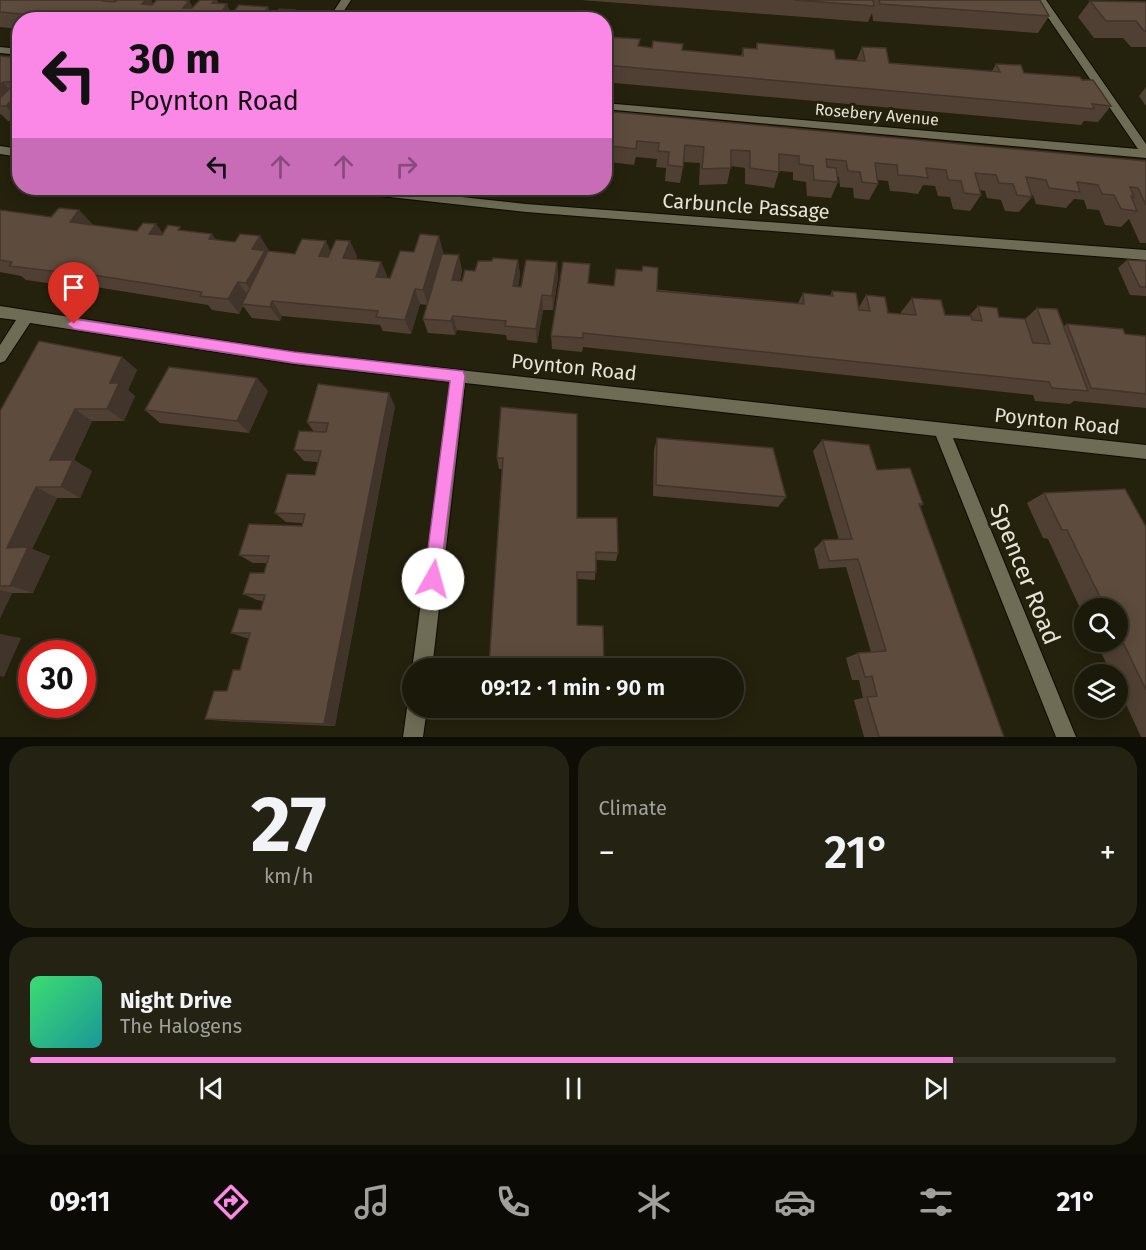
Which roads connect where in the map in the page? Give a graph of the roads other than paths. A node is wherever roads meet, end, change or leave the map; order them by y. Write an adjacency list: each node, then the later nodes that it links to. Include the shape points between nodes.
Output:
1 (1041, 0): 3 (street)
2 (612, 107): 3 (street, Rosebery Avenue)
3 (1146, 154)
4 (408, 195): 5 (street, Carbuncle Passage, via 526,208)
5 (1146, 255)
6 (0, 312): 7 (street, Poynton Road)
7 (27, 316): 8 (street); 9 (street, Poynton Road, via 282,356)
8 (0, 357)
9 (458, 376): 10 (street, Poynton Road); 12 (street)
10 (941, 429): 11 (street, Poynton Road); 15 (street, Spencer Road)
11 (1146, 452)
12 (423, 658)
13 (416, 718): 14 (street)
14 (413, 737)
15 (1066, 737)

